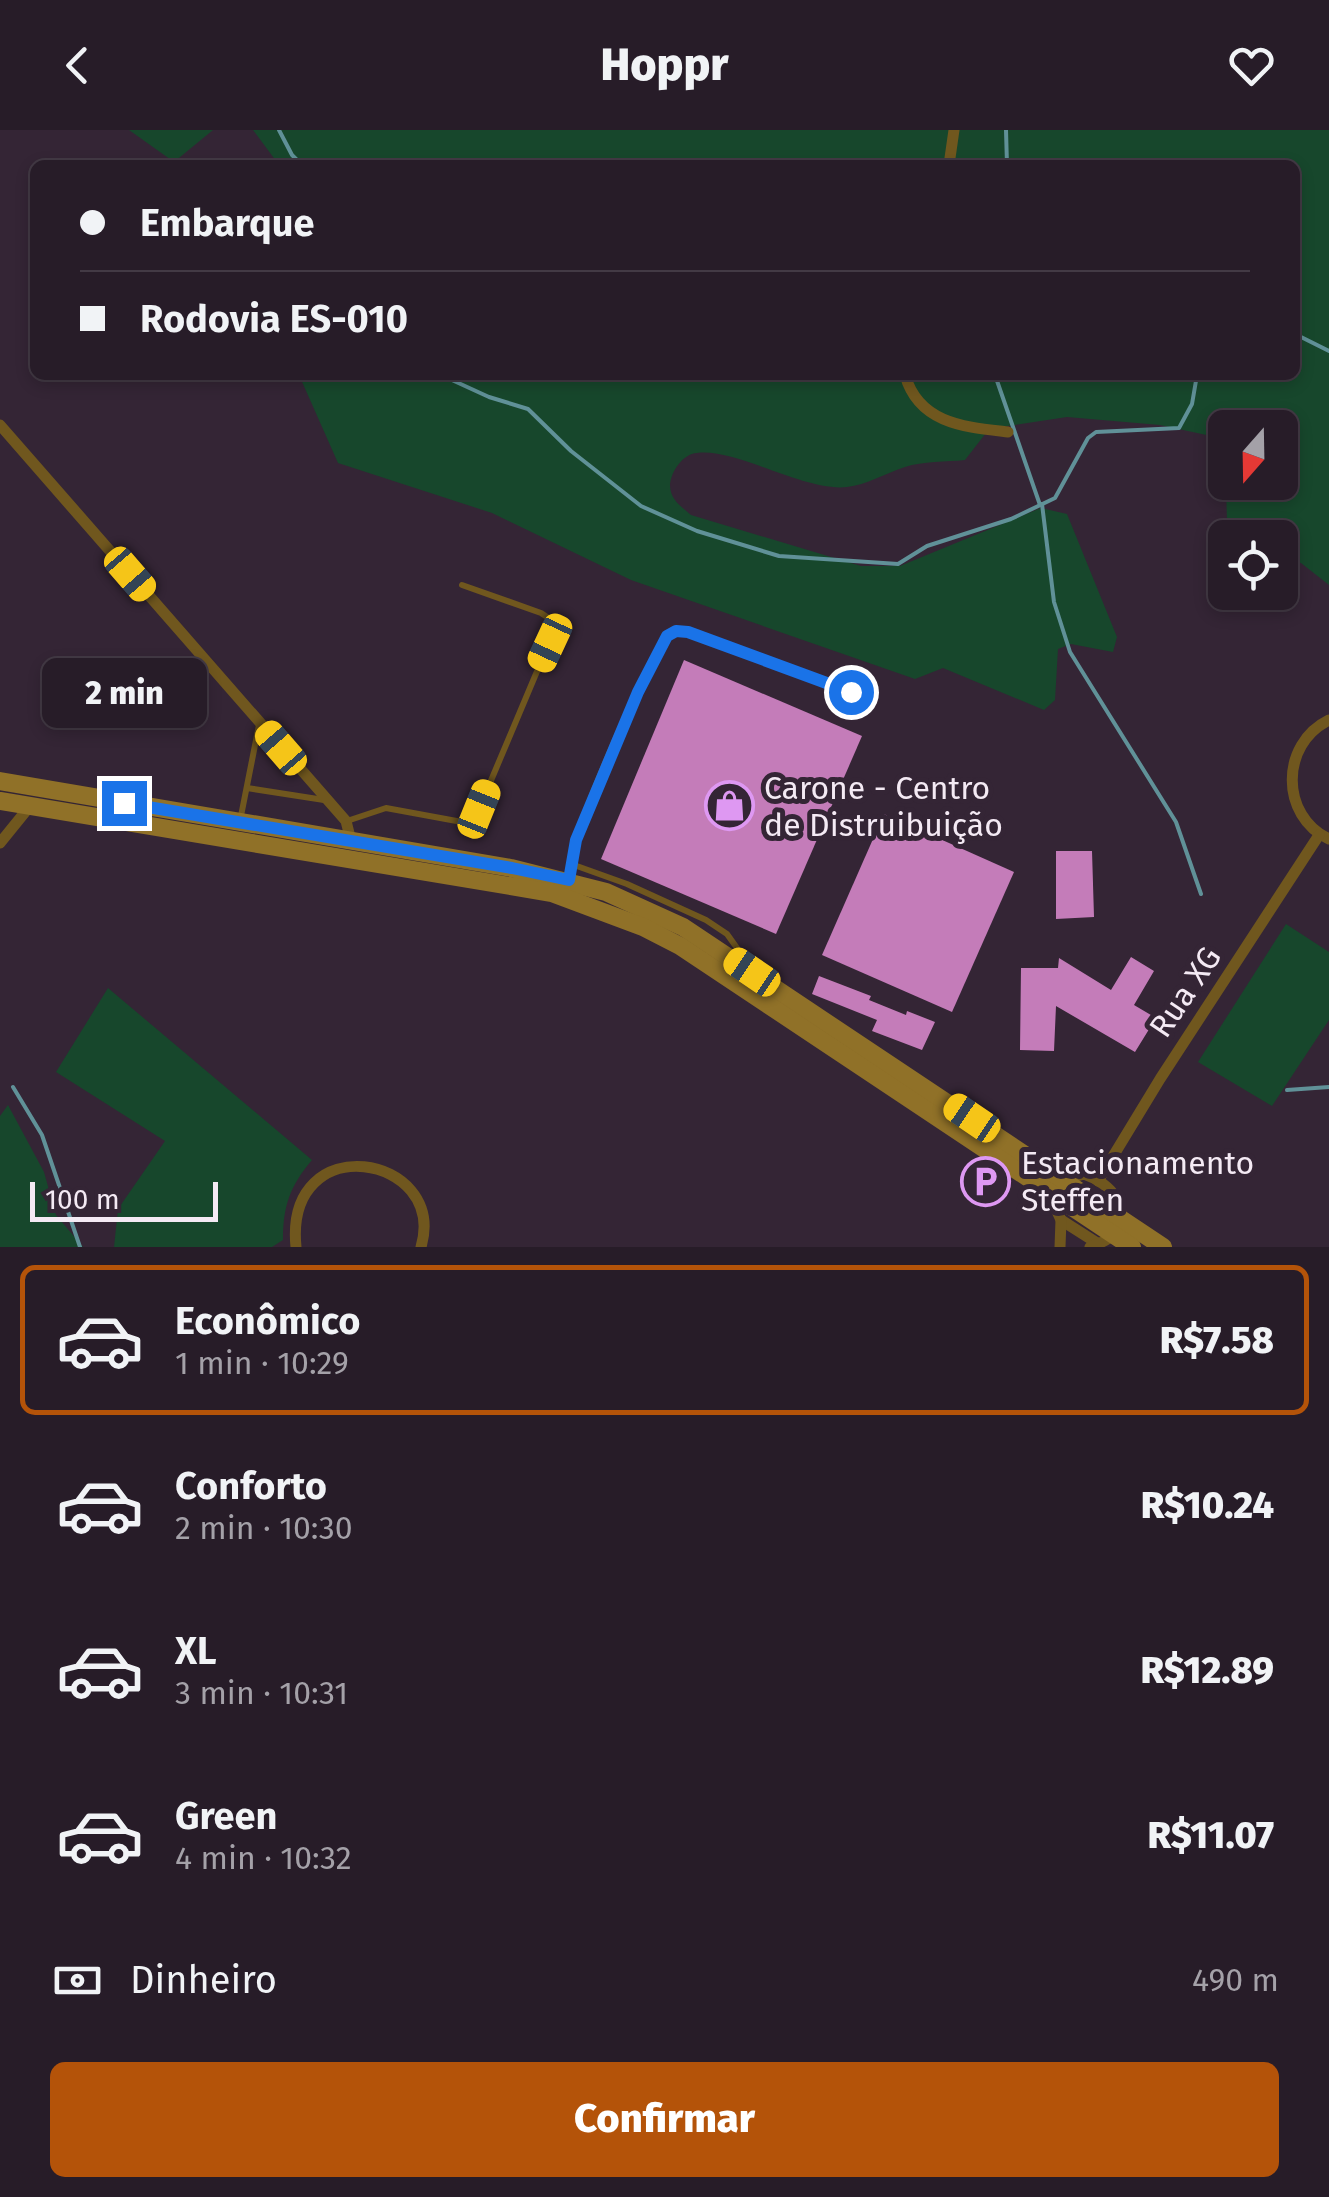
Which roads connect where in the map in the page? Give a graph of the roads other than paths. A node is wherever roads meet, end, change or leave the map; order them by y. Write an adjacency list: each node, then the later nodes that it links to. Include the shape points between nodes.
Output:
1 (954, 130): 2 (street)
2 (950, 160)
3 (907, 380): 5 (street, via 931,414)
4 (0, 425): 9 (street)
5 (1008, 432)
6 (462, 584): 15 (lane, via 541,613 554,631 479,809 462,822 386,808)
7 (851, 692): 20 (lane, via 688,632 667,636 602,773 574,845)
8 (1329, 720): 17 (street, via 1306,737 1291,778 1304,819)
9 (259, 723): 11 (lane); 12 (street)
10 (0, 781): 16 (main road)
11 (246, 788): 12 (lane); 16 (lane)
12 (326, 800): 15 (street)
13 (0, 801): 14 (main road)
14 (30, 806): 19 (street); 22 (main road, via 552,894 644,926)
15 (346, 821): 18 (street)
16 (240, 822): 18 (main road)
17 (1324, 837): 21 (street, Rua XG)
18 (351, 841): 20 (main road)
19 (0, 842)
20 (572, 873): 22 (main road, via 658,914 752,972)
21 (1098, 1181): 22 (street, via 1084,1174); 24 (street, via 1120,1201)
22 (1061, 1189): 23 (street, via 1056,1209); 24 (main road)
23 (1062, 1220): 24 (street); 28 (street)
24 (1105, 1236): 29 (main road); 30 (main road)
25 (422, 1244): 26 (street, via 422,1213 408,1187 385,1170 356,1164 328,1172 306,1190 294,1217); 27 (street)
26 (296, 1247)
27 (438, 1247)
28 (1060, 1247)
29 (1132, 1247)
30 (1163, 1247)

